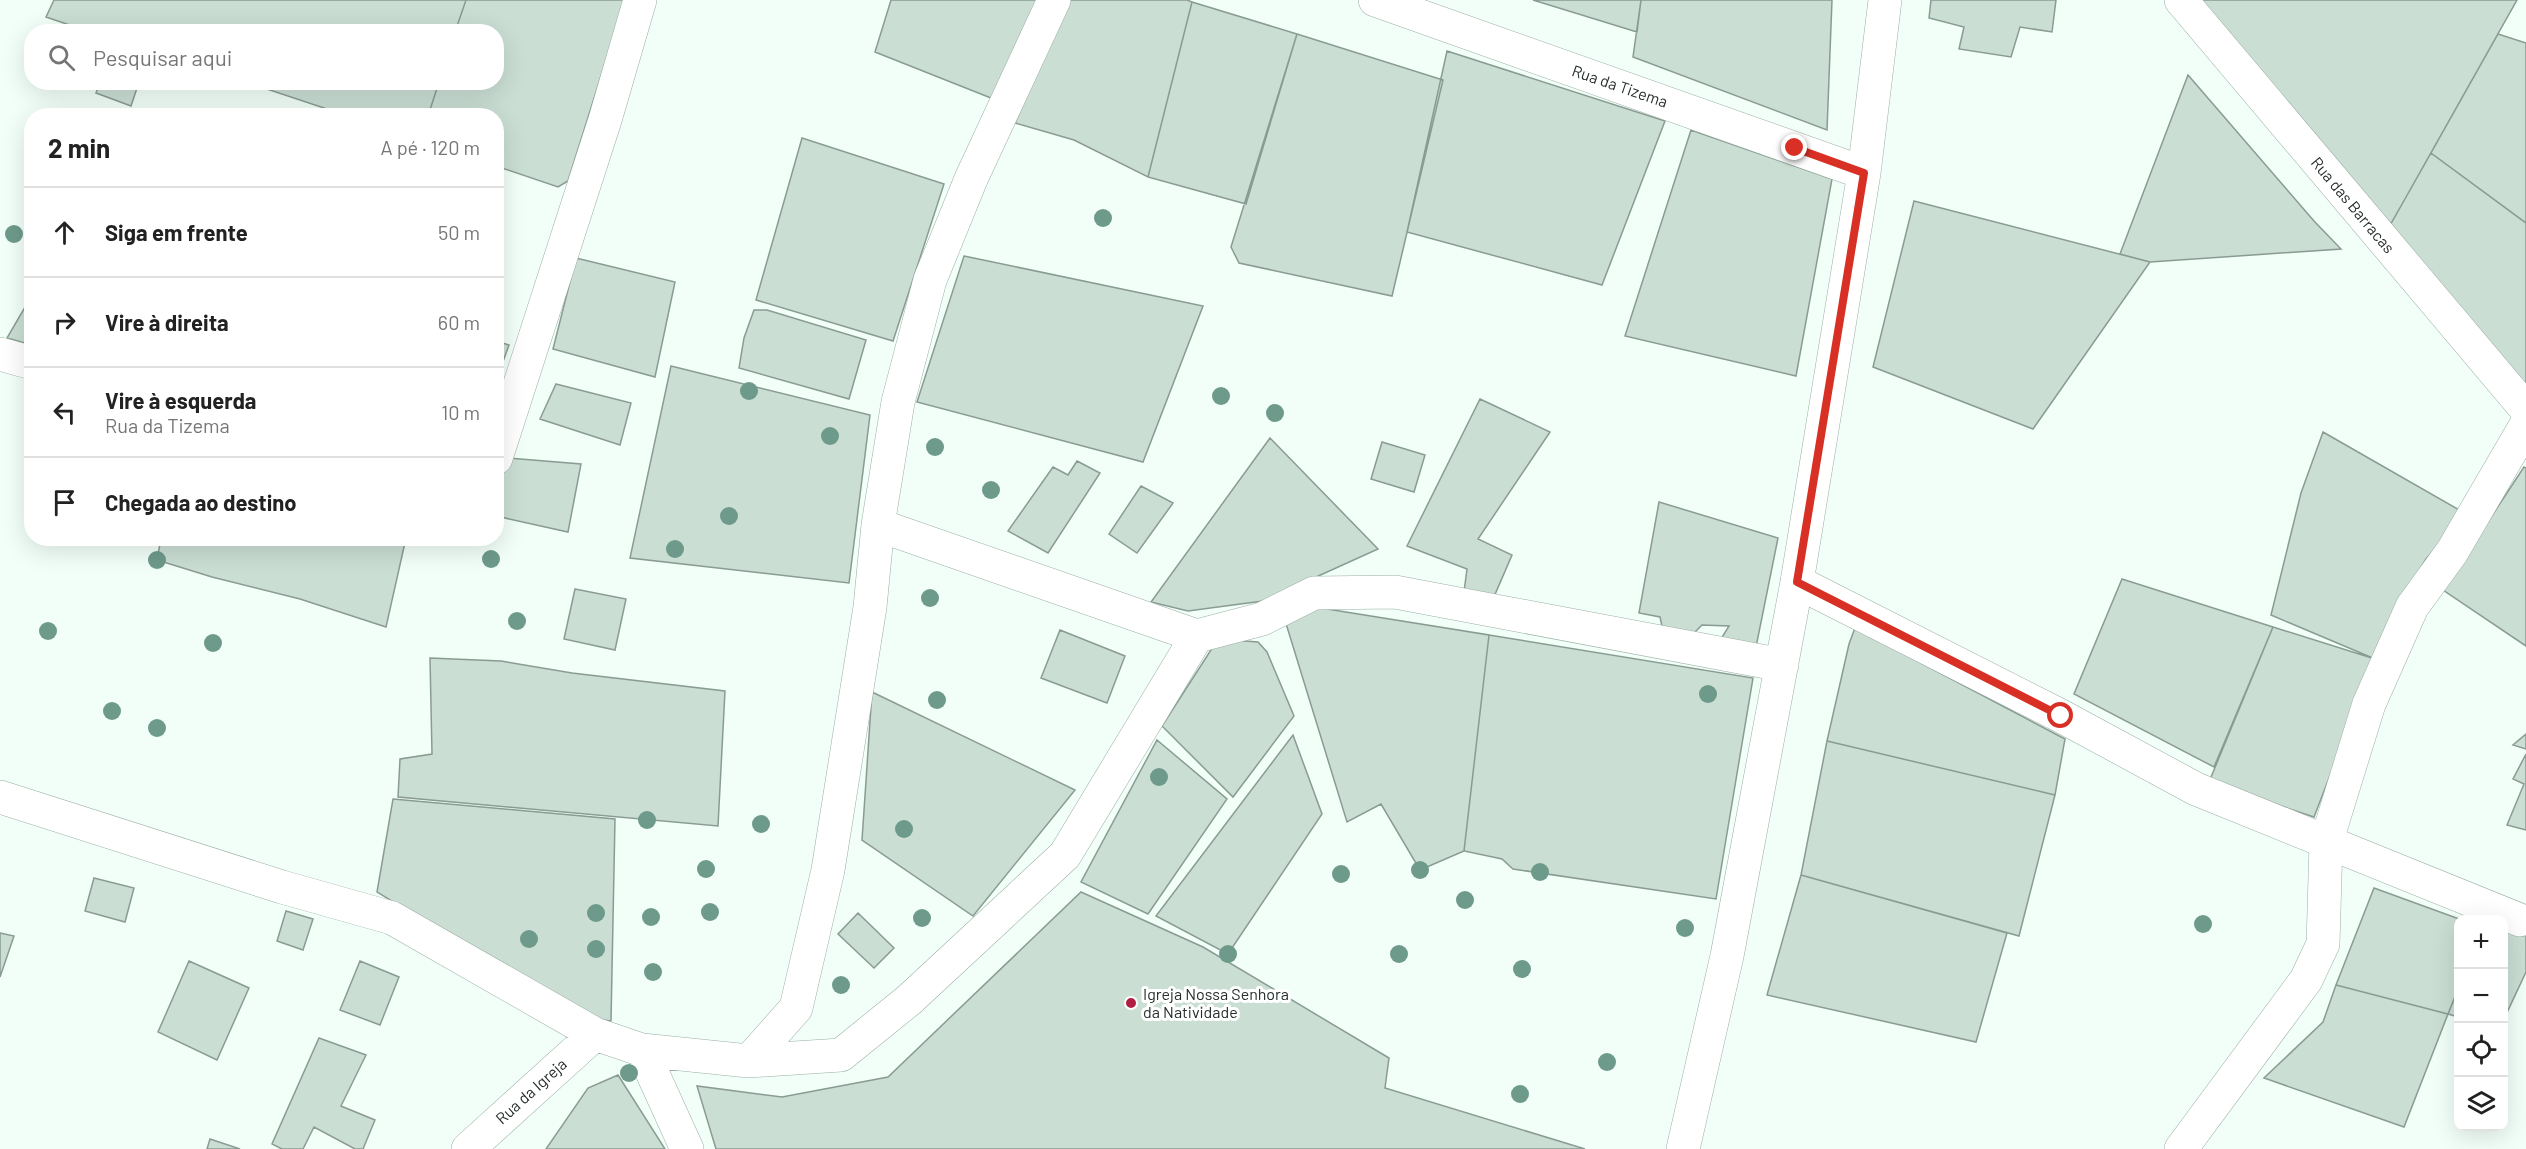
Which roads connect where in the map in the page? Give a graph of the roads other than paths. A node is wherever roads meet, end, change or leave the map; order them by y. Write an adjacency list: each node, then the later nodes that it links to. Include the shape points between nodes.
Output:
1 (640, 0): 11 (street)
2 (1054, 0): 12 (street, via 971,179 930,280 898,402)
3 (1375, 0): 6 (street, Rua da Tizema)
4 (1885, 0): 6 (street)
5 (2181, 0): 9 (street, Rua das Barracas)
6 (1864, 173): 13 (street)
7 (0, 354): 8 (street)
8 (24, 361)
9 (2526, 409)
10 (2526, 425): 17 (street, via 2452,552 2412,607 2369,704)
11 (504, 433)
12 (878, 525): 14 (street); 21 (street, via 870,607 828,870 796,1008)
13 (1797, 582): 15 (street); 17 (street, via 2196,789)
14 (1197, 636): 15 (street, via 1262,619 1314,593 1395,591); 21 (street, via 1065,855 909,1000 841,1055)
15 (1782, 665): 24 (street, via 1727,956)
16 (0, 797): 19 (street, via 392,918)
17 (2326, 843): 18 (street); 25 (street, via 2323,944 2306,980)
18 (2520, 920)
19 (595, 1034): 20 (street); 22 (street, Rua da Igreja)
20 (642, 1050): 21 (street); 23 (street)
21 (749, 1061)
22 (468, 1149)
23 (687, 1149)
24 (1683, 1149)
25 (2181, 1149)

